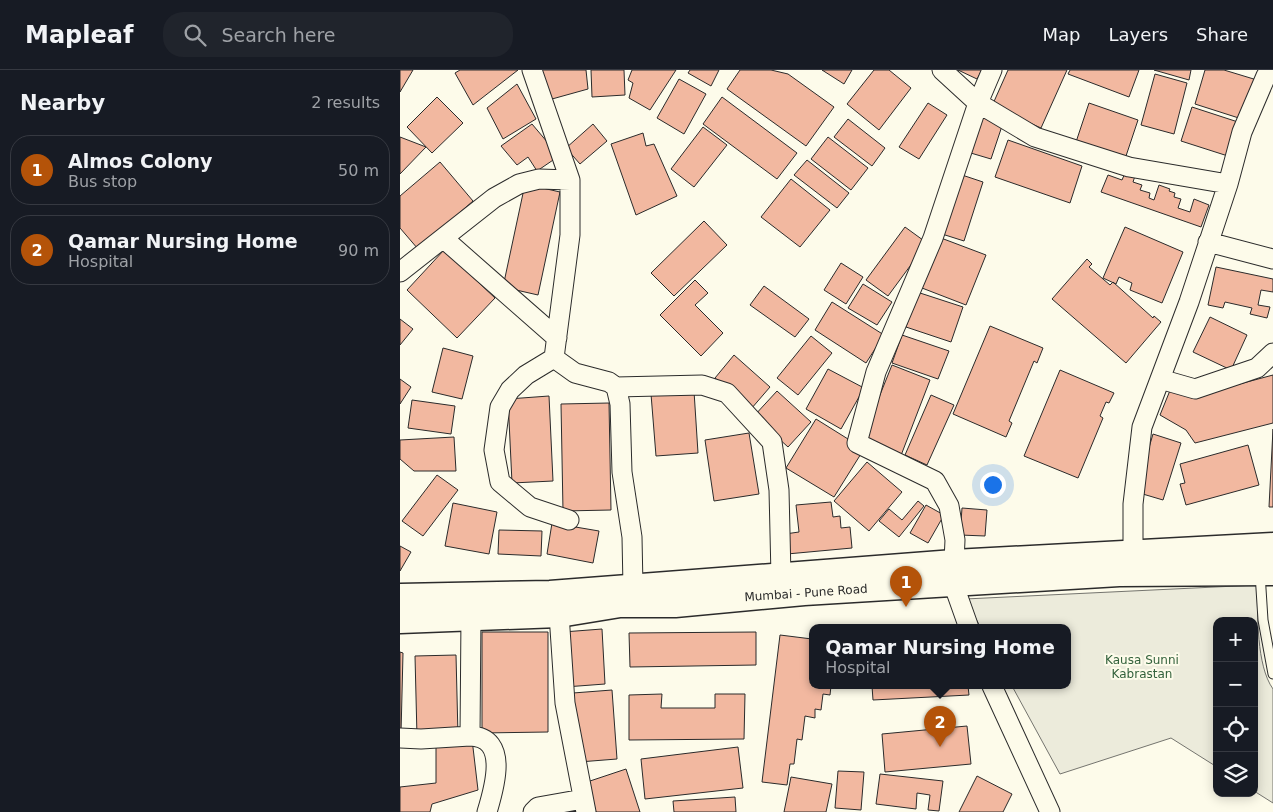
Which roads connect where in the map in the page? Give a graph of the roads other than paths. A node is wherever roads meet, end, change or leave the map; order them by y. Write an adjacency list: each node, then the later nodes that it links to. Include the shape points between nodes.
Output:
1 (532, 70): 6 (street)
2 (942, 70): 5 (street)
3 (992, 70): 5 (street)
4 (1266, 76): 7 (street, via 1242,132)
5 (978, 103): 7 (street, via 1035,137 1129,168); 21 (street, via 933,238 876,372 857,443 935,481 949,506 955,540)
6 (570, 180): 8 (street, via 539,179 519,184 494,198); 12 (street, via 570,236)
7 (1228, 184): 9 (street)
8 (443, 238): 11 (street); 12 (street)
9 (1208, 242): 10 (street); 15 (street)
10 (1273, 259)
11 (400, 272)
12 (557, 338): 14 (street)
13 (1273, 353): 15 (street, via 1256,368 1195,389)
14 (554, 358): 16 (street, via 575,373); 17 (street, via 526,375 510,390 500,407 494,450 500,482 530,507)
15 (1160, 379): 19 (street, via 1142,427 1132,504)
16 (616, 387): 22 (street, via 702,385 727,393 772,442 779,490); 23 (street, via 620,404 622,472 632,537)
17 (569, 520)
18 (1273, 546): 19 (main road, Mumbai - Pune Road)
19 (1133, 552): 21 (main road, Mumbai - Pune Road)
20 (1267, 572): 21 (main road, Mumbai - Pune Road); 29 (lane, via 1263,620)
21 (954, 573): 22 (main road, Mumbai - Pune Road); 25 (main road, Mumbai - Pune Road, via 675,604 620,604); 28 (street)
22 (781, 576): 23 (main road, Mumbai - Pune Road)
23 (633, 588): 24 (main road, Mumbai - Pune Road, via 550,594)
24 (400, 597)
25 (559, 614): 26 (main road, Mumbai - Pune Road); 33 (street, via 565,703)
26 (471, 616): 27 (main road, Mumbai - Pune Road); 31 (street)
27 (400, 620)
28 (968, 624)
29 (1273, 674)
30 (993, 689): 36 (street)
31 (470, 736): 32 (street); 34 (street, via 478,736 494,750 496,760)
32 (400, 738)
33 (584, 806): 35 (street, via 538,807)
34 (487, 812)
35 (533, 812)
36 (1050, 812)

